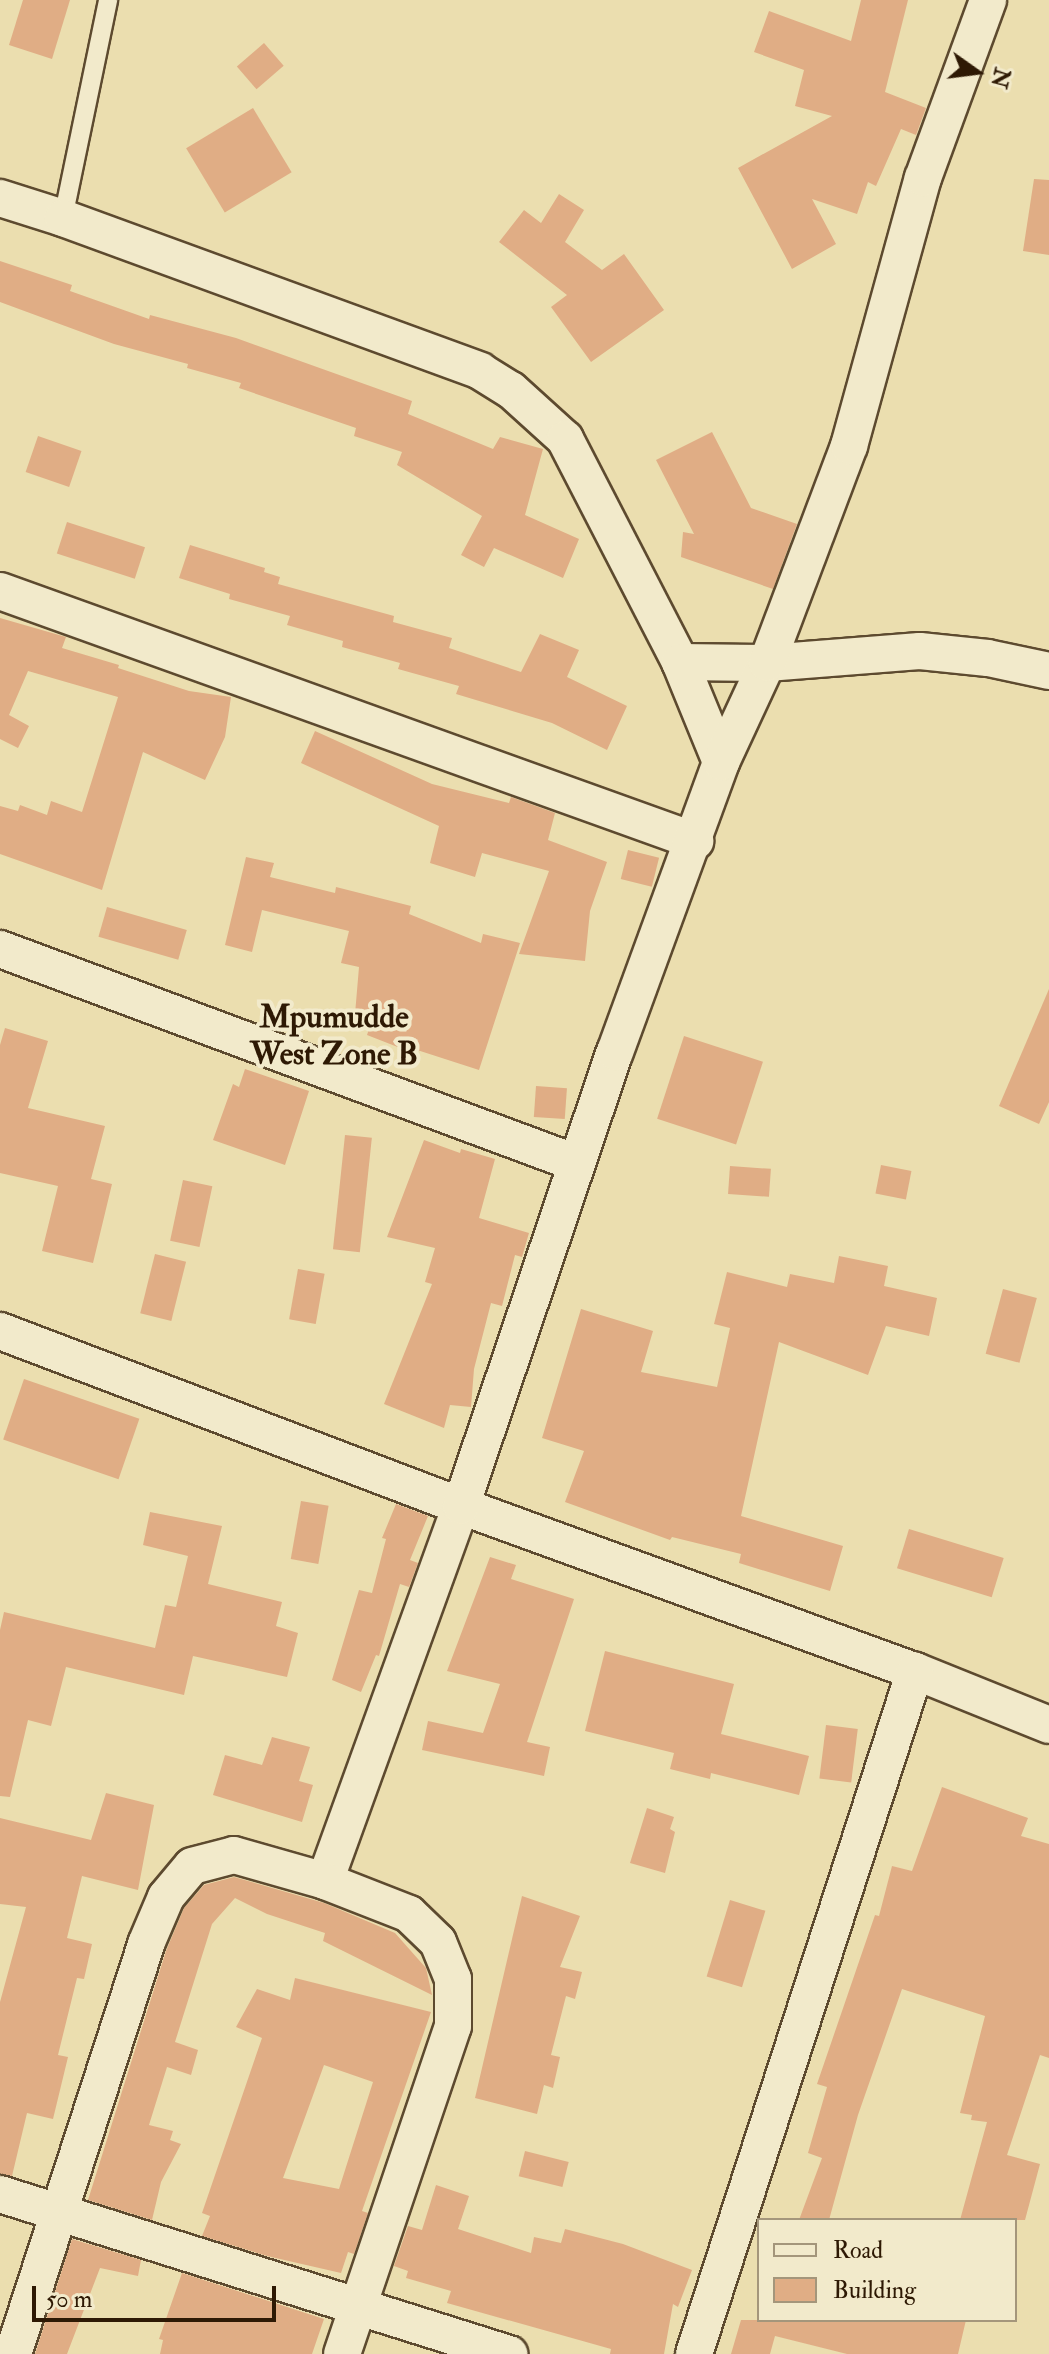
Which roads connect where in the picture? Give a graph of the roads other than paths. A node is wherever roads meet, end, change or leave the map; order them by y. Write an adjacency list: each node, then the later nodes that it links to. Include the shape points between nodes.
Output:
1 (108, 0): 4 (lane)
2 (988, 0): 7 (street, via 923,178 849,446)
3 (0, 198): 4 (street)
4 (63, 218): 6 (street, via 480,371 511,390 565,439)
5 (0, 591): 10 (street)
6 (680, 662): 7 (street); 9 (street)
7 (767, 663): 8 (street, via 920,651); 9 (street)
8 (1049, 671)
9 (721, 762): 10 (street)
10 (695, 841): 12 (street)
11 (0, 949): 12 (street)
12 (576, 1163): 14 (street)
13 (0, 1331): 14 (street)
14 (461, 1506): 15 (street); 17 (street)
15 (915, 1671): 16 (street); 24 (street)
16 (1049, 1725)
17 (325, 1881): 19 (street, via 234,1855 192,1866 166,1897); 20 (street, via 409,1914 438,1942 453,1979 453,2026)
18 (0, 2194): 19 (street)
19 (59, 2214): 20 (street); 21 (street)
20 (359, 2307): 22 (street); 23 (street)
21 (13, 2354)
22 (342, 2354)
23 (509, 2354)
24 (694, 2354)

